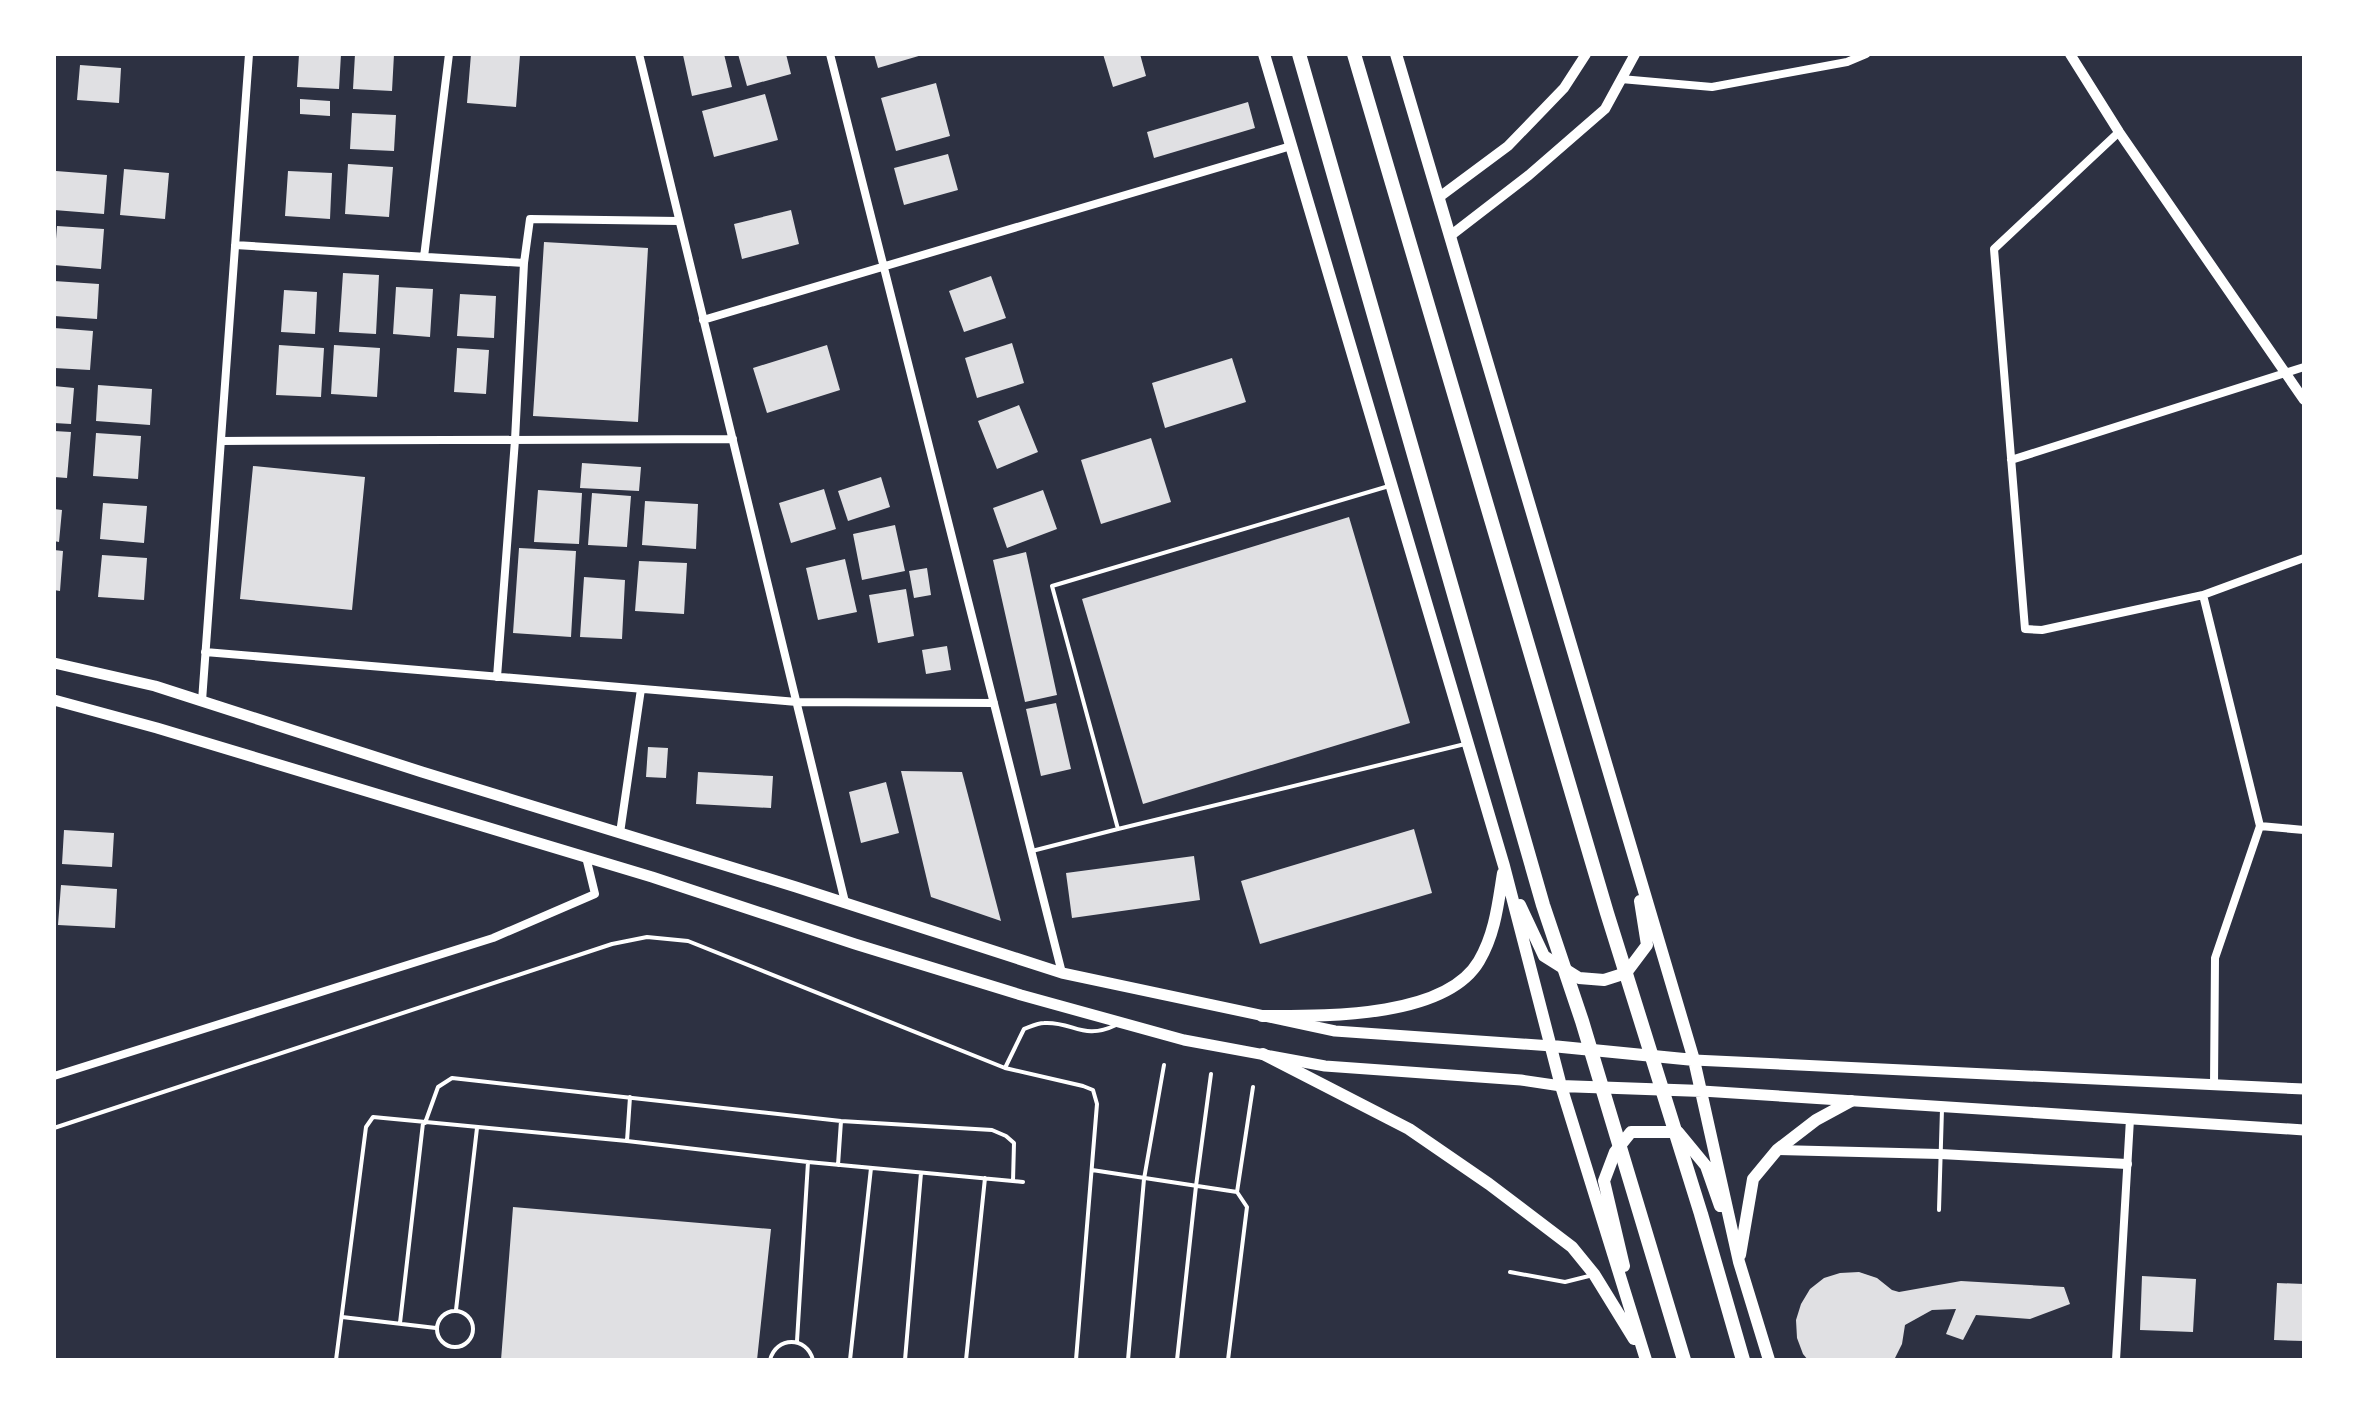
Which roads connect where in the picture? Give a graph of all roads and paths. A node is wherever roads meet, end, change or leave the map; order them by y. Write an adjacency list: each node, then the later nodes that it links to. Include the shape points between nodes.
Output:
1 (249, 54): 19 (street)
2 (449, 54): 20 (street)
3 (639, 54): 17 (street)
4 (830, 54): 22 (street)
5 (1264, 54): 15 (main road)
6 (1299, 54): 111 (highway, via 1543,905)
7 (1354, 54): 112 (highway)
8 (1396, 54): 16 (main road)
9 (1586, 54): 16 (street, via 1564,88 1508,146)
10 (1635, 54): 13 (street)
11 (1866, 54): 13 (street, via 1712,87)
12 (2070, 54): 14 (street)
13 (1621, 79): 18 (street, via 1605,109)
14 (2119, 132): 25 (street); 30 (street, via 1994,249)
15 (1291, 146): 22 (street); 31 (main road)
16 (1438, 198): 18 (main road)
17 (679, 221): 21 (street, via 530,219); 23 (street)
18 (1450, 236): 47 (main road)
19 (235, 245): 20 (street); 29 (street)
20 (424, 257): 21 (street)
21 (524, 263): 28 (street)
22 (884, 266): 23 (street); 41 (street)
23 (703, 320): 27 (street)
24 (2304, 367): 25 (street)
25 (2286, 373): 26 (street); 30 (street)
26 (2304, 400)
27 (733, 439): 28 (street); 40 (street)
28 (515, 440): 29 (street); 36 (street)
29 (221, 441): 34 (street)
30 (2011, 460): 33 (street, via 2025,629 2042,630)
31 (1391, 485): 42 (main road); 44 (lane, via 1052,586)
32 (2304, 558): 33 (street)
33 (2203, 595): 43 (street)
34 (205, 652): 36 (street); 39 (street)
35 (54, 663): 39 (main road)
36 (497, 677): 37 (street)
37 (641, 689): 40 (street); 46 (street)
38 (54, 700): 49 (main road)
39 (202, 701): 46 (main road)
40 (797, 702): 41 (street); 51 (street)
41 (994, 703): 48 (street)
42 (1467, 743): 44 (lane); 50 (main road)
43 (2260, 826): 45 (street); 62 (street, via 2215,958)
44 (1118, 829): 48 (lane)
45 (2304, 830)
46 (620, 833): 51 (main road)
47 (1628, 840): 50 (main road, via 1647,945 1626,973 1604,980 1579,978 1544,956); 57 (main road)
48 (1032, 851): 52 (street)
49 (586, 857): 54 (main road); 61 (street, via 595,894 493,938)
50 (1505, 869): 53 (main road, via 1496,924 1478,963 1452,989 1395,1008 1335,1016); 55 (main road)
51 (845, 902): 52 (main road)
52 (1062, 973): 53 (main road)
53 (1262, 1016): 55 (main road, via 1335,1031)
54 (1122, 1023): 56 (main road); 59 (lane, via 1090,1033 1044,1023 1024,1029)
55 (1552, 1046): 57 (main road); 63 (main road)
56 (1263, 1054): 63 (main road, via 1325,1066); 94 (main road, via 1409,1129 1572,1247)
57 (1694, 1060): 62 (main road); 66 (main road)
58 (1164, 1065): 86 (lane)
59 (1005, 1068): 73 (lane, via 688,941 647,937 612,944); 83 (lane, via 1093,1090 1097,1104)
60 (1211, 1074): 89 (lane)
61 (54, 1076)
62 (2214, 1085): 65 (main road)
63 (1561, 1086): 66 (main road); 100 (main road)
64 (1253, 1087): 90 (lane)
65 (2304, 1089)
66 (1702, 1091): 68 (main road); 92 (main road)
67 (630, 1097): 71 (lane); 72 (lane, via 452,1078 438,1087); 76 (lane)
68 (1851, 1101): 69 (main road); 77 (main road)
69 (1942, 1107): 70 (main road); 78 (lane)
70 (2130, 1119): 75 (main road); 80 (street)
71 (841, 1121): 81 (lane); 87 (lane, via 992,1130 1014,1143)
72 (424, 1123): 74 (lane); 96 (lane, via 373,1117 366,1127); 97 (lane)
73 (54, 1128)
74 (477, 1128): 76 (lane); 95 (lane)
75 (2304, 1130)
76 (627, 1141): 79 (lane)
77 (1777, 1150): 78 (street); 92 (main road, via 1753,1179)
78 (1940, 1154): 80 (street); 91 (lane)
79 (808, 1162): 81 (lane); 99 (lane)
80 (2127, 1164): 114 (street)
81 (838, 1165): 82 (lane)
82 (871, 1168): 84 (lane); 104 (lane)
83 (1092, 1170): 86 (lane); 107 (lane)
84 (921, 1173): 85 (lane); 105 (lane)
85 (985, 1178): 87 (lane); 106 (lane)
86 (1144, 1179): 89 (lane); 108 (lane)
87 (1013, 1181): 88 (lane)
88 (1023, 1182)
89 (1196, 1186): 90 (lane); 109 (lane)
90 (1237, 1192): 110 (lane, via 1247,1207)
91 (1939, 1210)
92 (1739, 1262): 100 (main road, via 1706,1166 1678,1132 1631,1132 1615,1152 1604,1181); 113 (main road)
93 (1510, 1272): 94 (lane, via 1565,1282)
94 (1594, 1274): 100 (main road)
95 (456, 1310): 98 (lane, via 439,1319); 98 (lane, via 472,1320 471,1339 454,1348 445,1345)
96 (342, 1317): 97 (lane); 101 (lane)
97 (400, 1323): 98 (lane)
98 (436, 1328)
99 (797, 1341): 102 (lane, via 778,1346); 103 (lane)
100 (1645, 1358)
101 (336, 1360)
102 (770, 1360)
103 (813, 1360)
104 (850, 1360)
105 (905, 1360)
106 (966, 1360)
107 (1076, 1360)
108 (1128, 1360)
109 (1177, 1360)
110 (1228, 1360)
111 (1684, 1360)
112 (1743, 1360)
113 (1769, 1360)
114 (2116, 1360)

